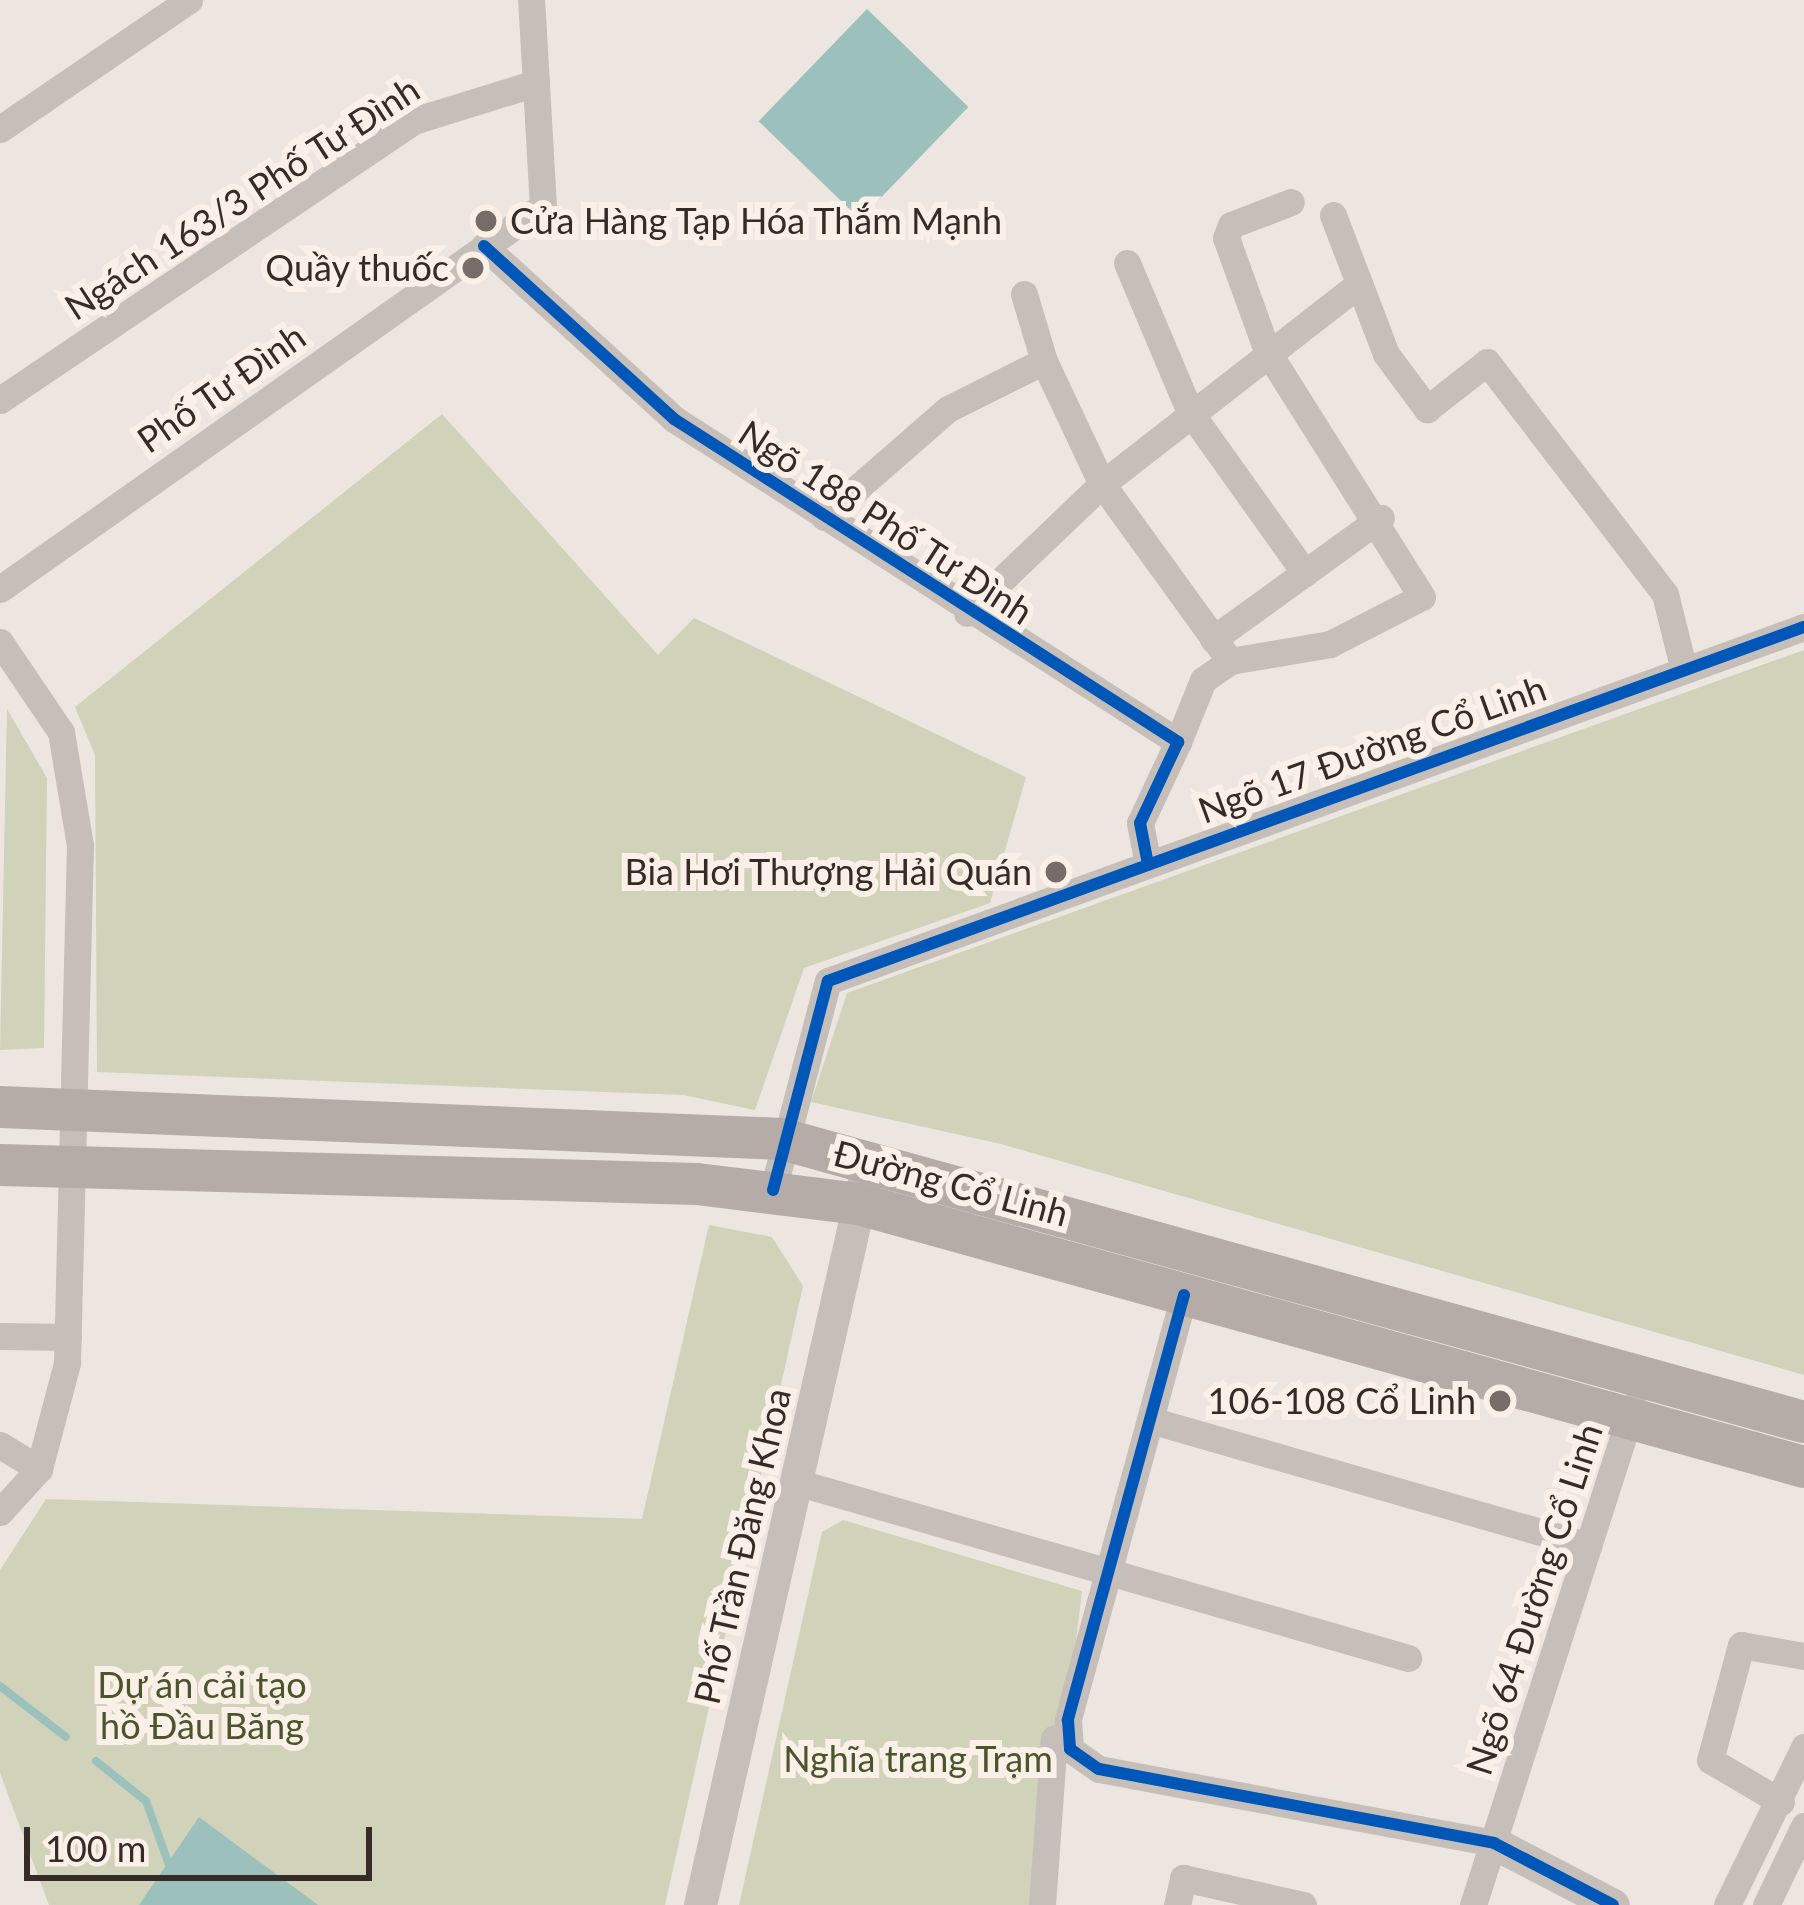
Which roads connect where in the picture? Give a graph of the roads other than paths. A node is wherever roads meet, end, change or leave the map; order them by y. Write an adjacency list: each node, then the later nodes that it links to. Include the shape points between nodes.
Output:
1 (189, 0): 4 (street)
2 (531, 0): 3 (street)
3 (536, 83): 7 (street, Phố Tư Đình, via 543,206); 13 (street, Ngách 163/3 Phố Tư Đình, via 413,122)
4 (0, 129)
5 (1291, 202): 11 (street, via 1226,238)
6 (1333, 215): 9 (street)
7 (484, 246): 16 (street, Ngõ 188 Phố Tư Đình, via 674,419); 19 (street, Phố Tư Đình)
8 (1127, 263): 14 (street)
9 (1359, 284): 11 (street); 24 (street, via 1386,354 1427,409 1487,362 1665,594)
10 (1024, 294): 12 (street)
11 (1267, 350): 14 (street); 17 (street)
12 (1044, 362): 15 (street); 16 (street, via 948,409)
13 (0, 400)
14 (1190, 412): 15 (street); 18 (street)
15 (1102, 484): 20 (street); 23 (street)
16 (824, 517): 20 (street, Ngõ 188 Phố Tư Đình)
17 (1382, 518): 18 (street); 23 (street, via 1422,597 1330,644)
18 (1305, 573): 23 (street)
19 (0, 589)
20 (967, 613): 25 (street, Ngõ 188 Phố Tư Đình)
21 (1804, 627): 24 (street, Ngõ 17 Đường Cổ Linh)
22 (0, 642): 28 (street, via 51,713 74,776)
23 (1222, 650): 25 (street)
24 (1684, 670): 26 (street, Ngõ 17 Đường Cổ Linh)
25 (1178, 742): 26 (street, via 1140,823)
26 (1147, 860): 29 (street, Ngõ 17 Đường Cổ Linh, via 828,981)
27 (0, 1107): 28 (main road, Đường Cổ Linh)
28 (75, 1109): 29 (main road, Đường Cổ Linh); 32 (street)
29 (782, 1139): 30 (main road, Đường Cổ Linh); 33 (street, Ngõ 17 Đường Cổ Linh)
30 (869, 1157): 34 (street, Phố Trần Đăng Khoa); 38 (main road, Đường Cổ Linh)
31 (0, 1166): 32 (main road, Đường Cổ Linh)
32 (74, 1167): 33 (main road, Đường Cổ Linh); 37 (street)
33 (772, 1190): 34 (main road, Đường Cổ Linh)
34 (859, 1204): 35 (main road, Đường Cổ Linh); 45 (street, Phố Trần Đăng Khoa)
35 (1184, 1295): 39 (street); 40 (main road, Đường Cổ Linh)
36 (0, 1336): 37 (street)
37 (68, 1337): 44 (street, via 59,1421)
38 (1642, 1377): 40 (street, Ngõ 64 Đường Cổ Linh); 41 (main road, Đường Cổ Linh)
39 (1150, 1420): 47 (street); 48 (street)
40 (1628, 1420): 43 (main road, Đường Cổ Linh); 47 (street, Ngõ 64 Đường Cổ Linh)
41 (1804, 1422)
42 (0, 1445): 44 (street)
43 (1804, 1467)
44 (39, 1469): 46 (street)
45 (796, 1482): 48 (street); 57 (street, Phố Trần Đăng Khoa)
46 (0, 1512)
47 (1588, 1546): 55 (street, Ngõ 64 Đường Cổ Linh)
48 (1108, 1572): 50 (street); 55 (street, via 1068,1720 1081,1761)
49 (1804, 1656): 53 (street, via 1741,1645 1710,1760)
50 (1408, 1658)
51 (1054, 1738): 58 (street)
52 (1804, 1747): 53 (street)
53 (1791, 1794): 62 (street)
54 (1804, 1826): 63 (street)
55 (1494, 1843): 60 (street, Ngõ 64 Đường Cổ Linh); 61 (street)
56 (1180, 1892): 59 (street)
57 (700, 1905)
58 (1042, 1905)
59 (1303, 1905)
60 (1474, 1905)
61 (1613, 1905)
62 (1727, 1905)
63 (1766, 1905)

